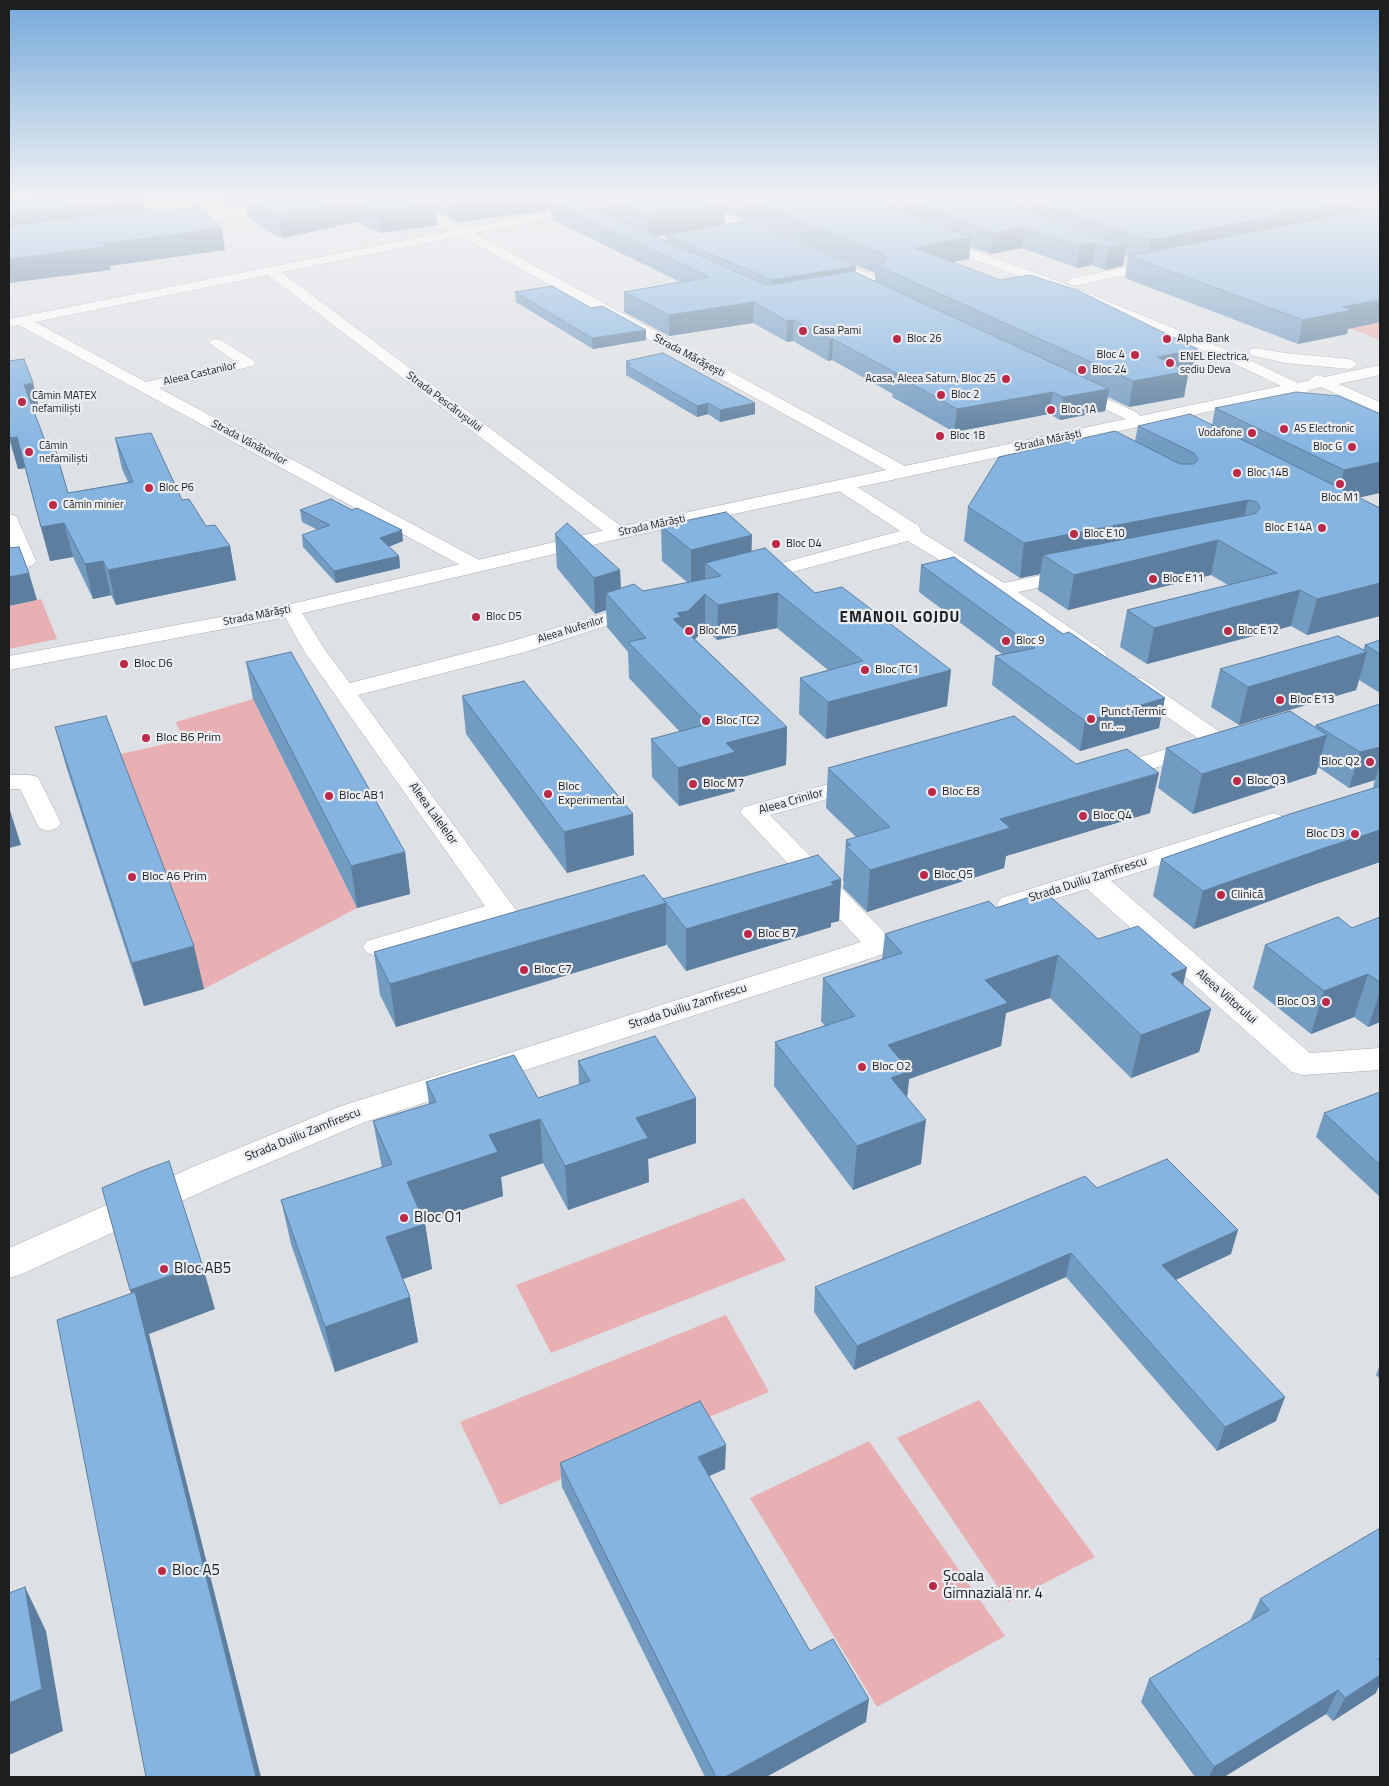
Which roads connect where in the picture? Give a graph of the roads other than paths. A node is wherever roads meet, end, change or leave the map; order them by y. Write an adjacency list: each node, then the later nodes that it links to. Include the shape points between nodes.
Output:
1 (229, 279): 10 (street)
2 (282, 279): 33 (street, Strada Pescărușului)
3 (548, 279): 30 (street, Strada Mărășești)
4 (872, 279): 8 (street)
5 (1042, 279): 13 (street)
6 (1065, 279): 9 (street)
7 (1086, 279): 9 (street)
8 (876, 281): 8 (street, via 854,285 902,308 921,303)
9 (1073, 282): 12 (street)
10 (16, 322): 19 (street, Strada Vânătorilor)
11 (216, 342): 19 (street, Aleea Castanilor, via 248,363)
12 (1256, 352): 14 (street, via 1316,362); 17 (street)
13 (1232, 357): 21 (street); 25 (street, via 1241,381 1236,392)
14 (1380, 365)
15 (1380, 370): 17 (street, Strada Mărăști)
16 (1380, 381): 20 (street)
17 (1322, 382): 21 (street, Strada Mărăști); 24 (street)
18 (1060, 383): 26 (street)
19 (144, 386): 35 (street, Strada Vânătorilor)
20 (1380, 386)
21 (1295, 388): 22 (street); 25 (street, Strada Mărăști)
22 (1318, 399)
23 (1294, 405): 25 (street)
24 (1380, 408)
25 (1204, 409): 26 (street, Strada Mărăști)
26 (1145, 420): 27 (street); 28 (street, Strada Mărăști)
27 (1177, 432)
28 (1075, 435): 29 (street); 30 (street, Strada Mărăști)
29 (1100, 448)
30 (904, 472): 31 (street, Strada Mărăști)
31 (842, 485): 33 (street, Strada Mărăști); 34 (street, via 912,530)
32 (9, 520): 36 (street, via 26,561)
33 (618, 533): 35 (street, Strada Mărăști)
34 (912, 534): 38 (street); 39 (street)
35 (476, 566): 41 (street, Strada Mărăști)
36 (9, 567)
37 (1095, 570): 39 (street)
38 (732, 582)
39 (998, 590): 45 (street, via 1218,741)
40 (656, 603): 43 (street, Aleea Nuferilor, via 517,647)
41 (291, 610): 42 (street, Strada Mărăști); 43 (street, Aleea Lalelelor)
42 (9, 663)
43 (344, 691): 53 (street, Aleea Lalelelor, via 502,910)
44 (885, 775): 52 (street, Aleea Crinilor, via 753,812)
45 (1088, 781)
46 (9, 782): 48 (street, via 29,782)
47 (1297, 814): 49 (street, Strada Duiliu Zamfirescu)
48 (48, 823)
49 (1092, 879): 50 (street, Strada Duiliu Zamfirescu); 54 (street, Aleea Viitorului, via 1303,1064)
50 (982, 914)
51 (945, 926): 52 (street, Strada Duiliu Zamfirescu)
52 (881, 946): 55 (street, Strada Duiliu Zamfirescu, via 353,1114 207,1174)
53 (377, 947)
54 (1380, 1059)
55 (9, 1264)

